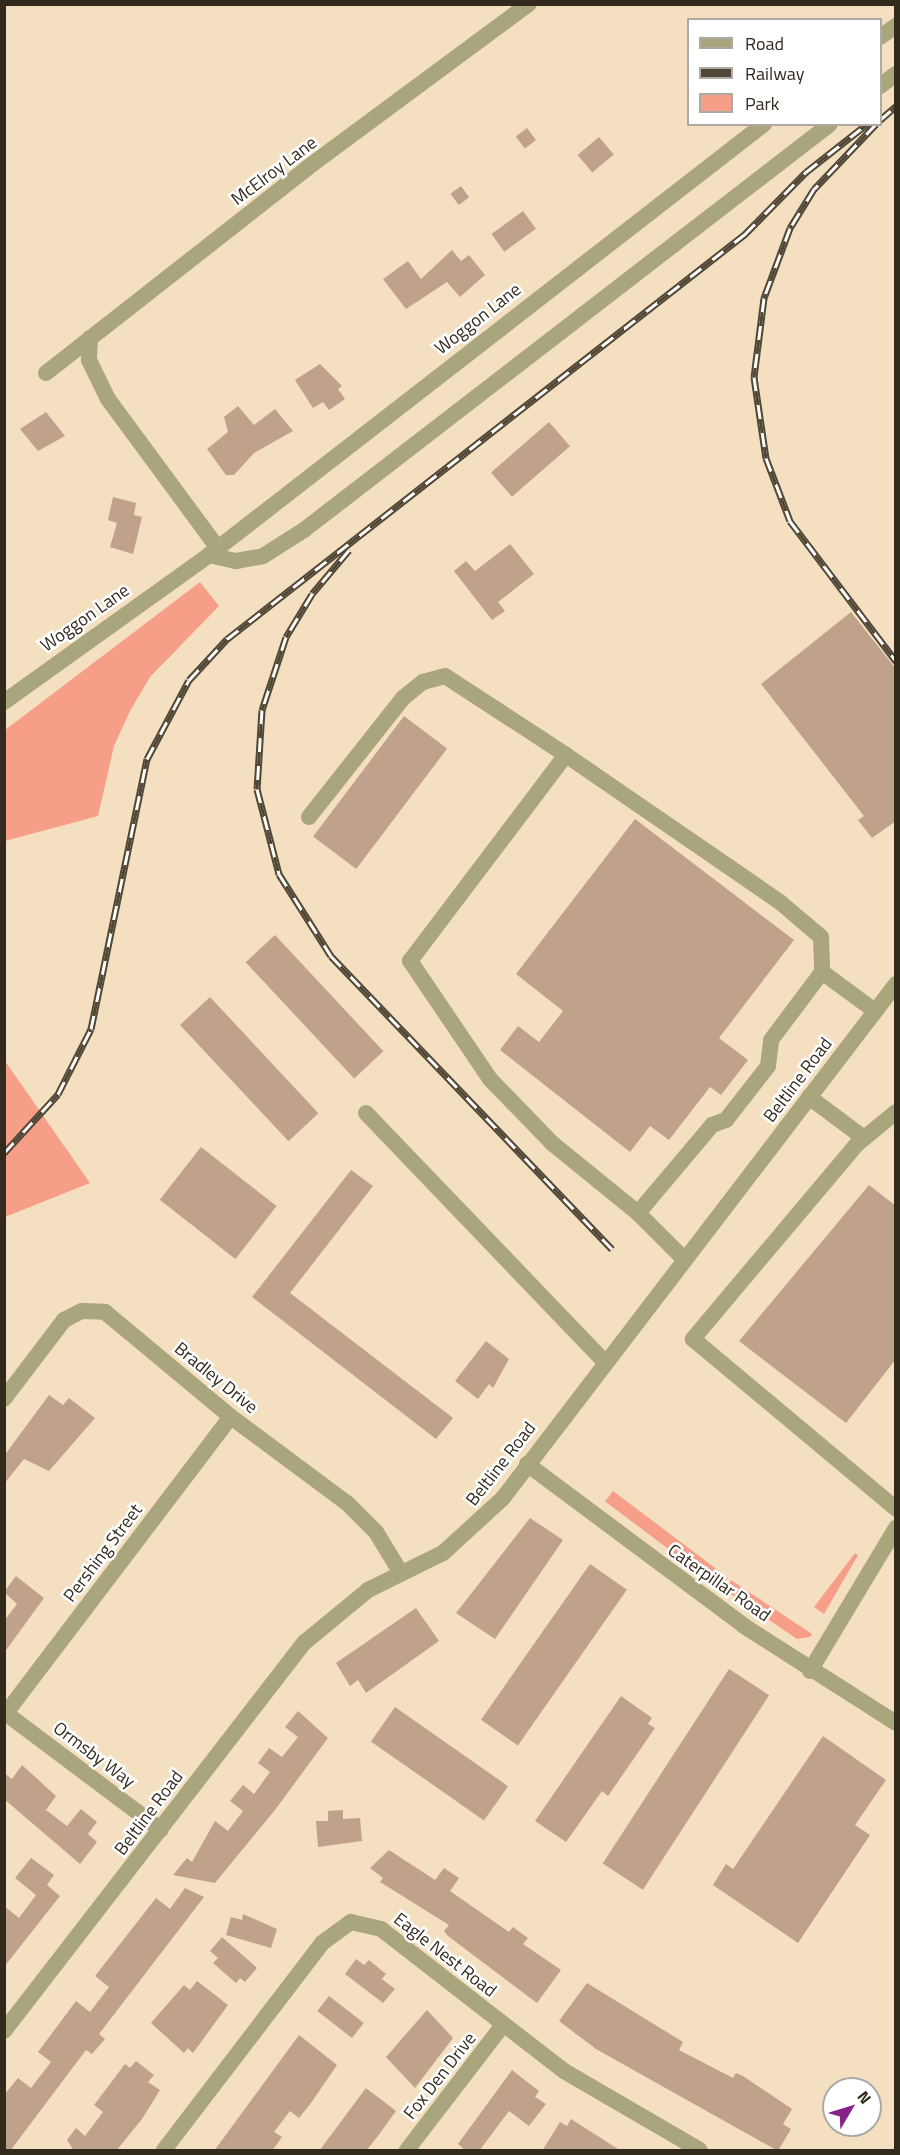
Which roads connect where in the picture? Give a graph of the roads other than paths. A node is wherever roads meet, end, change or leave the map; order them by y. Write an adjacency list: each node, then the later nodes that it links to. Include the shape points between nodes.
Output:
1 (529, 4): 8 (street, McElroy Lane)
2 (896, 26): 3 (street)
3 (882, 36)
4 (896, 74): 5 (street)
5 (882, 84)
6 (761, 126): 10 (street, Woggon Lane)
7 (827, 126): 10 (street, via 304,530 262,556 236,561)
8 (90, 338): 9 (street, McElroy Lane); 10 (street, via 90,360 108,399)
9 (46, 373)
10 (213, 551): 11 (street, Woggon Lane)
11 (4, 702)
12 (566, 755): 13 (street, via 445,676 423,682 403,699); 14 (street, via 781,903 822,937); 21 (street, via 410,961 490,1079 552,1143)
13 (309, 817)
14 (822, 972): 16 (street); 21 (street, via 771,1040 768,1066 726,1120 712,1125)
15 (896, 984): 16 (street, Beltline Road)
16 (875, 1011): 17 (street, Beltline Road)
17 (810, 1097): 20 (street); 22 (street, Beltline Road)
18 (896, 1112): 20 (street)
19 (366, 1113): 23 (street)
20 (864, 1138): 27 (street, via 693,1339)
21 (638, 1214): 22 (street)
22 (684, 1260): 23 (street, Beltline Road)
23 (605, 1362): 26 (street, Beltline Road)
24 (4, 1399): 25 (street, Bradley Drive, via 64,1320 96,1310 124,1325)
25 (231, 1417): 29 (street, Bradley Drive, via 368,1521); 31 (street, Pershing Street)
26 (527, 1464): 29 (street, Beltline Road, via 488,1516 459,1541); 30 (street, Caterpillar Road)
27 (896, 1509)
28 (896, 1528): 30 (street)
29 (401, 1573): 33 (street, Beltline Road, via 348,1604 305,1642)
30 (810, 1671): 32 (street, Caterpillar Road)
31 (5, 1712): 33 (street, Ormsby Way)
32 (896, 1723)
33 (161, 1830): 35 (street, Beltline Road)
34 (503, 2025): 36 (street, Eagle Nest Road, via 381,1929 351,1922 322,1943); 37 (street, Fox Den Drive); 38 (street, Eagle Nest Road, via 564,2071)
35 (4, 2031)
36 (164, 2151)
37 (407, 2151)
38 (700, 2151)

